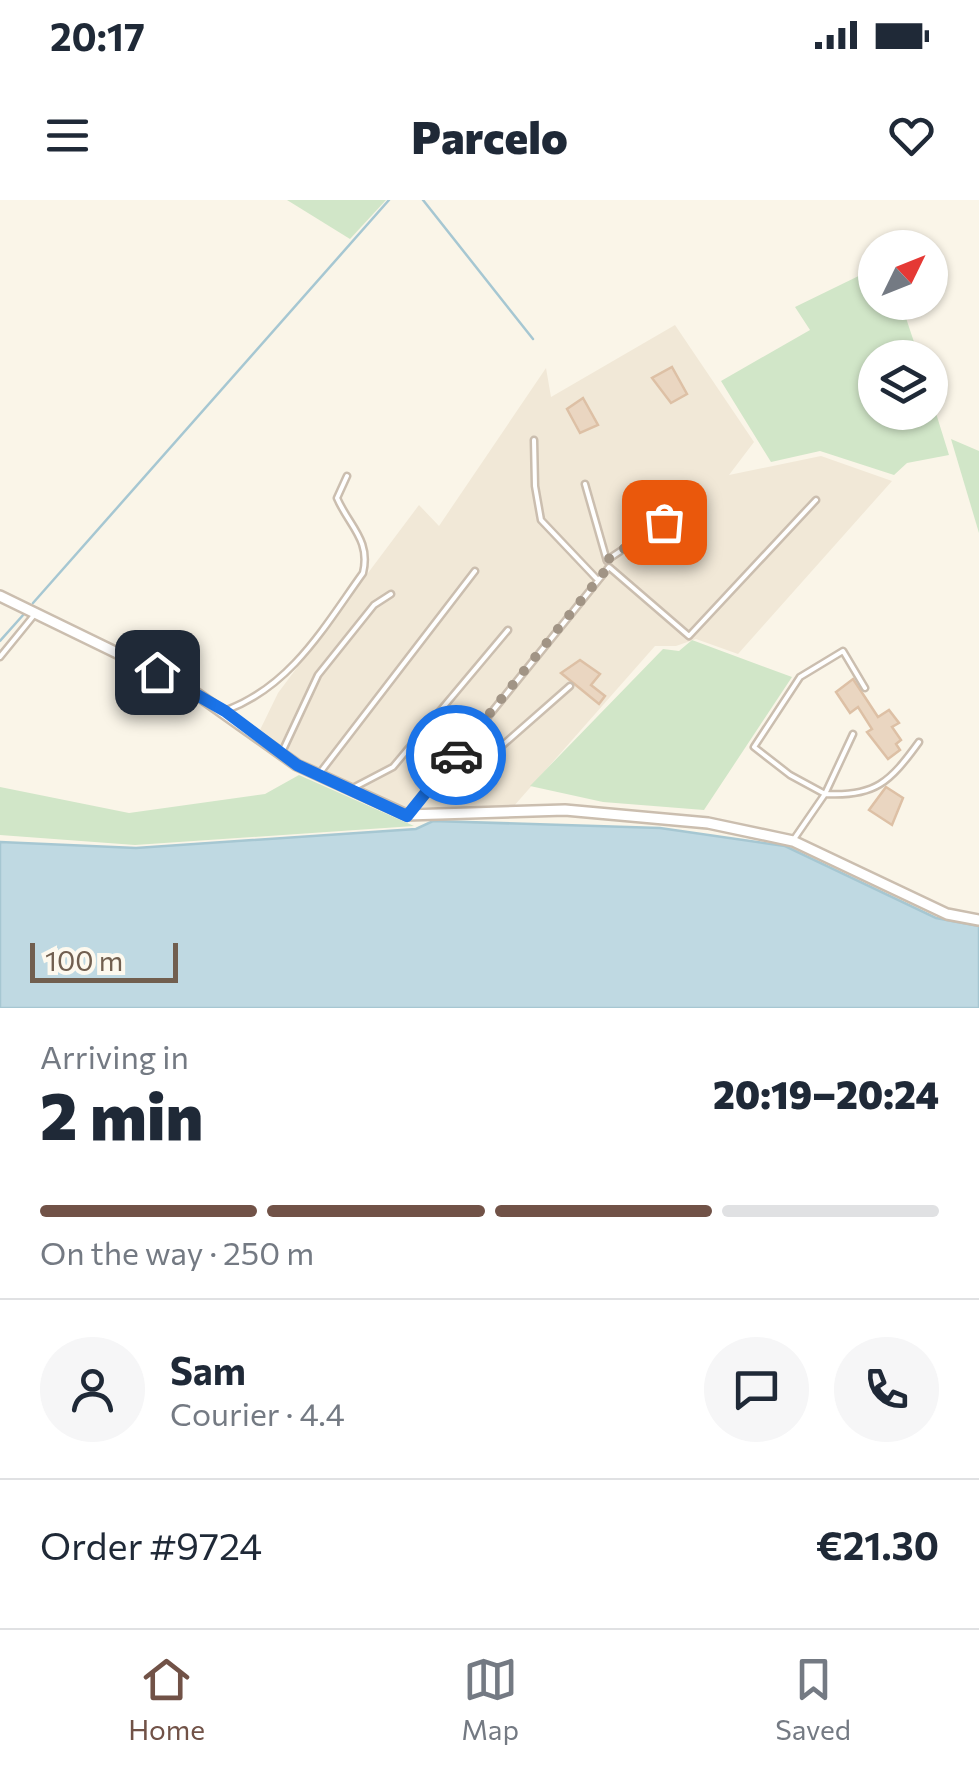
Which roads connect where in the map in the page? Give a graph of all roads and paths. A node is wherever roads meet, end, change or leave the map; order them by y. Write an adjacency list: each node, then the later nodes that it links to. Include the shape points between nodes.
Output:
1 (534, 440): 8 (lane, via 541,520)
2 (346, 476): 16 (lane, via 337,498 362,535 364,572 296,668)
3 (585, 484): 6 (lane)
4 (692, 494): 6 (lane)
5 (816, 500): 6 (lane, via 689,636)
6 (608, 563): 8 (lane)
7 (475, 571): 20 (lane)
8 (596, 578): 22 (lane)
9 (392, 594): 19 (lane, via 374,605 318,674)
10 (0, 596): 11 (street)
11 (36, 613): 13 (lane); 16 (street)
12 (508, 630): 21 (lane, via 394,767)
13 (0, 657)
14 (570, 686): 22 (lane, via 463,780)
15 (866, 688): 23 (lane, via 843,651 800,677 754,746)
16 (225, 711): 19 (street)
17 (853, 734): 23 (lane)
18 (920, 742): 23 (lane, via 889,777 859,796)
19 (280, 756): 20 (street)
20 (318, 776): 21 (street)
21 (350, 789): 24 (street)
22 (428, 791): 24 (lane)
23 (825, 794): 25 (lane)
24 (407, 816): 25 (street, via 627,813)
25 (793, 841): 26 (street, via 946,914)
26 (979, 920)

